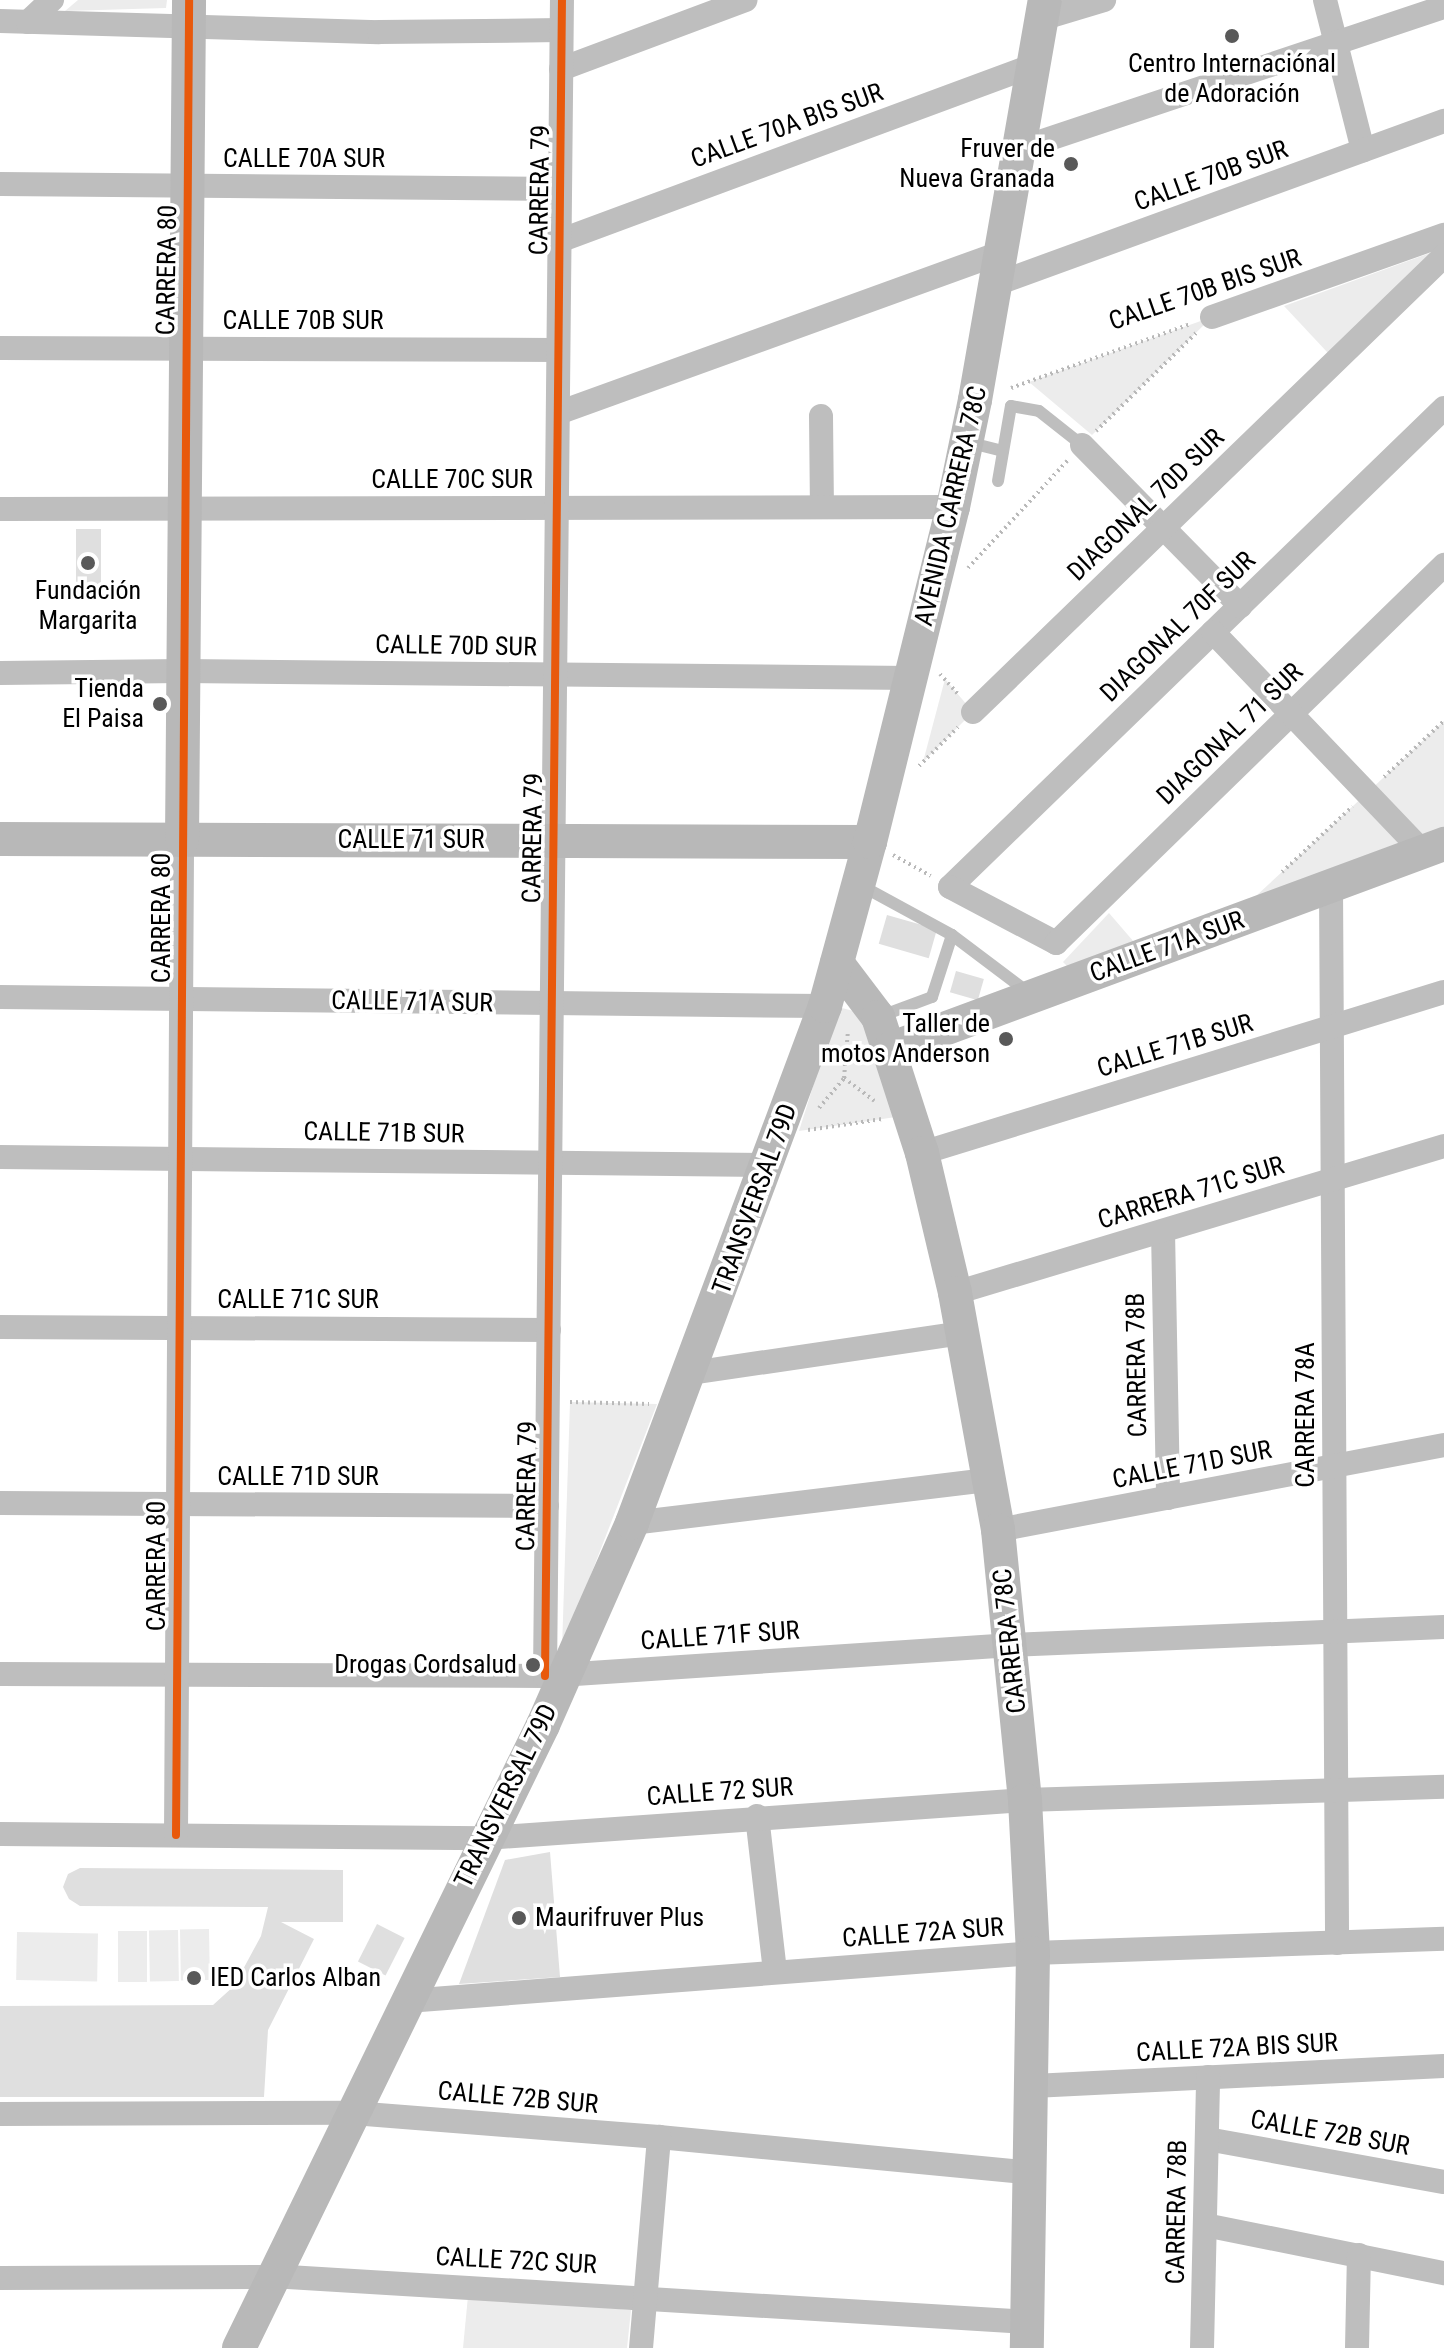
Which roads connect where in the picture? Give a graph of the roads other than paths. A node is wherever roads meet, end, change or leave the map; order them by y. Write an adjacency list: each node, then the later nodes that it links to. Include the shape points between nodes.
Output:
1 (52, 0): 10 (street)
2 (562, 0): 11 (street, CARRERA 79)
3 (746, 0): 14 (street)
4 (1104, 0): 7 (street)
5 (1325, 0): 12 (street)
6 (1444, 7): 12 (street)
7 (1043, 10): 13 (street, AVENIDA CARRERA 78C)
8 (189, 12): 10 (street); 11 (street, via 379,32); 19 (street, CARRERA 80)
9 (0, 21): 10 (street)
10 (28, 22)
11 (561, 30): 14 (street, CARRERA 79)
12 (1336, 43): 16 (street); 17 (street)
13 (1034, 65): 16 (street, AVENIDA CARRERA 78C); 22 (street, CALLE 70A BIS SUR)
14 (561, 69): 20 (street, CARRERA 79)
15 (1444, 121): 17 (street, CALLE 70B SUR)
16 (1019, 149): 24 (street, AVENIDA CARRERA 78C)
17 (1363, 150): 24 (street, CALLE 70B SUR)
18 (0, 184): 19 (street, CALLE 70A SUR)
19 (188, 186): 20 (street, CALLE 70A SUR); 27 (street, CARRERA 80)
20 (560, 189): 22 (street, CARRERA 79)
21 (1444, 235): 25 (street, CALLE 70B BIS SUR)
22 (559, 241): 28 (street, CARRERA 79)
23 (1444, 256): 41 (street, DIAGONAL 70D SUR)
24 (999, 268): 30 (street, CALLE 70B SUR); 32 (street, AVENIDA CARRERA 78C)
25 (1212, 317)
26 (0, 348): 27 (street, CALLE 70B SUR)
27 (186, 349): 28 (street, CALLE 70B SUR); 38 (street, CARRERA 80)
28 (558, 350): 30 (street, CARRERA 79)
29 (1444, 408): 43 (street, DIAGONAL 70F SUR)
30 (558, 413): 39 (street, CARRERA 79)
31 (821, 416): 36 (street)
32 (967, 442): 34 (lane); 37 (street, AVENIDA CARRERA 78C)
33 (1082, 445): 34 (lane, via 1039,411 1011,406); 41 (street)
34 (1003, 451): 35 (lane)
35 (998, 481)
36 (822, 507): 37 (street, CALLE 70C SUR); 39 (street, CALLE 70C SUR)
37 (953, 507): 47 (street, AVENIDA CARRERA 78C)
38 (185, 508): 39 (street, CALLE 70C SUR); 40 (street, CALLE 70C SUR); 45 (street, CARRERA 80)
39 (557, 508): 48 (street, CARRERA 79)
40 (0, 509)
41 (1163, 528): 43 (street); 49 (street, DIAGONAL 70D SUR)
42 (1444, 565): 50 (street, DIAGONAL 71 SUR)
43 (1240, 606): 44 (street, DIAGONAL 70F SUR)
44 (1213, 632): 50 (street); 59 (street, DIAGONAL 70F SUR, via 950,887)
45 (183, 671): 46 (street, CALLE 70D SUR); 48 (street, CALLE 70D SUR); 52 (street, CARRERA 80)
46 (0, 673)
47 (923, 673): 48 (street, CALLE 70D SUR); 54 (street, AVENIDA CARRERA 78C)
48 (555, 675): 53 (street, CARRERA 79)
49 (973, 712)
50 (1291, 714): 55 (street, via 1367,793); 59 (street, DIAGONAL 71 SUR)
51 (0, 839): 52 (street, CALLE 71 SUR)
52 (182, 840): 53 (street, CALLE 71 SUR); 64 (street, CARRERA 80)
53 (553, 841): 54 (street, CALLE 71 SUR); 65 (street, CARRERA 79)
54 (870, 842): 56 (street, AVENIDA CARRERA 78C)
55 (1434, 848): 57 (street, CALLE 71A SUR)
56 (858, 884): 58 (lane); 60 (street, AVENIDA CARRERA 78C)
57 (1331, 886): 62 (street, CALLE 71A SUR); 68 (street, CARRERA 78A)
58 (952, 935): 62 (lane); 67 (lane, via 932,997)
59 (1056, 943)
60 (837, 963): 66 (street, AVENIDA CARRERA 78C); 67 (street, CARRERA 78C)
61 (1444, 992): 68 (street, CALLE 71B SUR)
62 (1034, 996): 69 (street, CALLE 71A SUR)
63 (0, 997): 64 (street, CALLE 71A SUR)
64 (181, 999): 65 (street, CALLE 71A SUR); 73 (street, CARRERA 80)
65 (552, 1003): 66 (street, CALLE 71A SUR); 74 (street, CARRERA 79)
66 (825, 1006): 75 (street, TRANSVERSAL 79D)
67 (878, 1017): 69 (street, CARRERA 78C)
68 (1333, 1026): 71 (street, CALLE 71B SUR); 76 (street, CARRERA 78A)
69 (890, 1049): 71 (street, CARRERA 78C, via 904,1116)
70 (1444, 1146): 76 (street, CARRERA 71C SUR)
71 (922, 1153): 78 (street, CARRERA 78C)
72 (0, 1157): 73 (street, CALLE 71B SUR)
73 (180, 1159): 74 (street, CALLE 71B SUR); 80 (street, CARRERA 80)
74 (550, 1162): 75 (street, CALLE 71B SUR); 81 (street, CARRERA 79)
75 (768, 1165): 83 (street, TRANSVERSAL 79D)
76 (1333, 1179): 77 (street, CARRERA 71C SUR); 85 (street, CARRERA 78A)
77 (1163, 1231): 78 (street, CARRERA 71C SUR); 87 (street, CARRERA 78B)
78 (955, 1293): 82 (street, CARRERA 78C)
79 (0, 1327): 80 (street, CALLE 71C SUR)
80 (179, 1328): 81 (street, CALLE 71C SUR); 89 (street, CARRERA 80)
81 (549, 1330): 90 (street, CARRERA 79)
82 (963, 1333): 83 (street); 86 (street, CARRERA 78C)
83 (691, 1373): 91 (street, TRANSVERSAL 79D)
84 (1444, 1445): 85 (street, CALLE 71D SUR)
85 (1334, 1466): 87 (street, CALLE 71D SUR); 94 (street, CARRERA 78A)
86 (989, 1480): 91 (street); 92 (street, CARRERA 78C)
87 (1168, 1498): 92 (street, CALLE 71D SUR)
88 (0, 1503): 89 (street, CALLE 71D SUR)
89 (178, 1504): 90 (street, CALLE 71D SUR); 97 (street, CARRERA 80)
90 (547, 1506): 98 (street, CARRERA 79)
91 (632, 1523): 98 (street, TRANSVERSAL 79D)
92 (998, 1530): 95 (street, CARRERA 78C)
93 (1444, 1627): 94 (street, CALLE 71F SUR)
94 (1335, 1631): 95 (street, CALLE 71F SUR); 100 (street, CARRERA 78A)
95 (1012, 1645): 98 (street, CALLE 71F SUR); 101 (street, CARRERA 78C)
96 (0, 1674): 97 (street, CALLE 71F SUR)
97 (177, 1674): 98 (street, CALLE 71F SUR); 104 (street, CARRERA 80)
98 (554, 1676): 105 (street, TRANSVERSAL 79D)
99 (1444, 1787): 100 (street, CALLE 72 SUR)
100 (1337, 1792): 101 (street, CALLE 72 SUR); 107 (street, CARRERA 78A)
101 (1025, 1800): 102 (street, CALLE 72 SUR); 108 (street, CARRERA 78C)
102 (757, 1816): 105 (street, CALLE 72 SUR); 109 (street)
103 (0, 1834): 104 (street, CALLE 72 SUR)
104 (176, 1835): 105 (street, CALLE 72 SUR)
105 (486, 1838): 110 (street, TRANSVERSAL 79D)
106 (1444, 1939): 107 (street, CALLE 72A SUR)
107 (1337, 1943): 108 (street, CALLE 72A SUR)
108 (1033, 1953): 109 (street, CALLE 72A SUR); 113 (street, CARRERA 78C)
109 (775, 1972): 110 (street, CALLE 72A SUR)
110 (407, 2001): 114 (street, TRANSVERSAL 79D)
111 (1444, 2066): 112 (street, CALLE 72A BIS SUR)
112 (1208, 2077): 113 (street, CALLE 72A BIS SUR); 117 (street, CARRERA 78B)
113 (1033, 2086): 118 (street, CARRERA 78C)
114 (353, 2113): 115 (street, CALLE 72B SUR); 116 (street, CALLE 72B SUR); 123 (street, TRANSVERSAL 79D)
115 (0, 2114)
116 (659, 2137): 118 (street, CALLE 72B SUR); 125 (street)
117 (1207, 2139): 119 (street, CALLE 72B SUR); 120 (street, CARRERA 78B)
118 (1031, 2173): 126 (street, CARRERA 78C)
119 (1444, 2182)
120 (1205, 2225): 121 (street); 129 (street, CARRERA 78B)
121 (1359, 2255): 122 (street); 130 (street)
122 (1444, 2273)
123 (274, 2276): 124 (street, CALLE 72C SUR); 125 (street, CALLE 72C SUR); 127 (street, TRANSVERSAL 79D)
124 (0, 2278)
125 (645, 2296): 126 (street, CALLE 72C SUR); 128 (street)
126 (1027, 2335)
127 (239, 2348)
128 (641, 2348)
129 (1202, 2348)
130 (1357, 2348)

